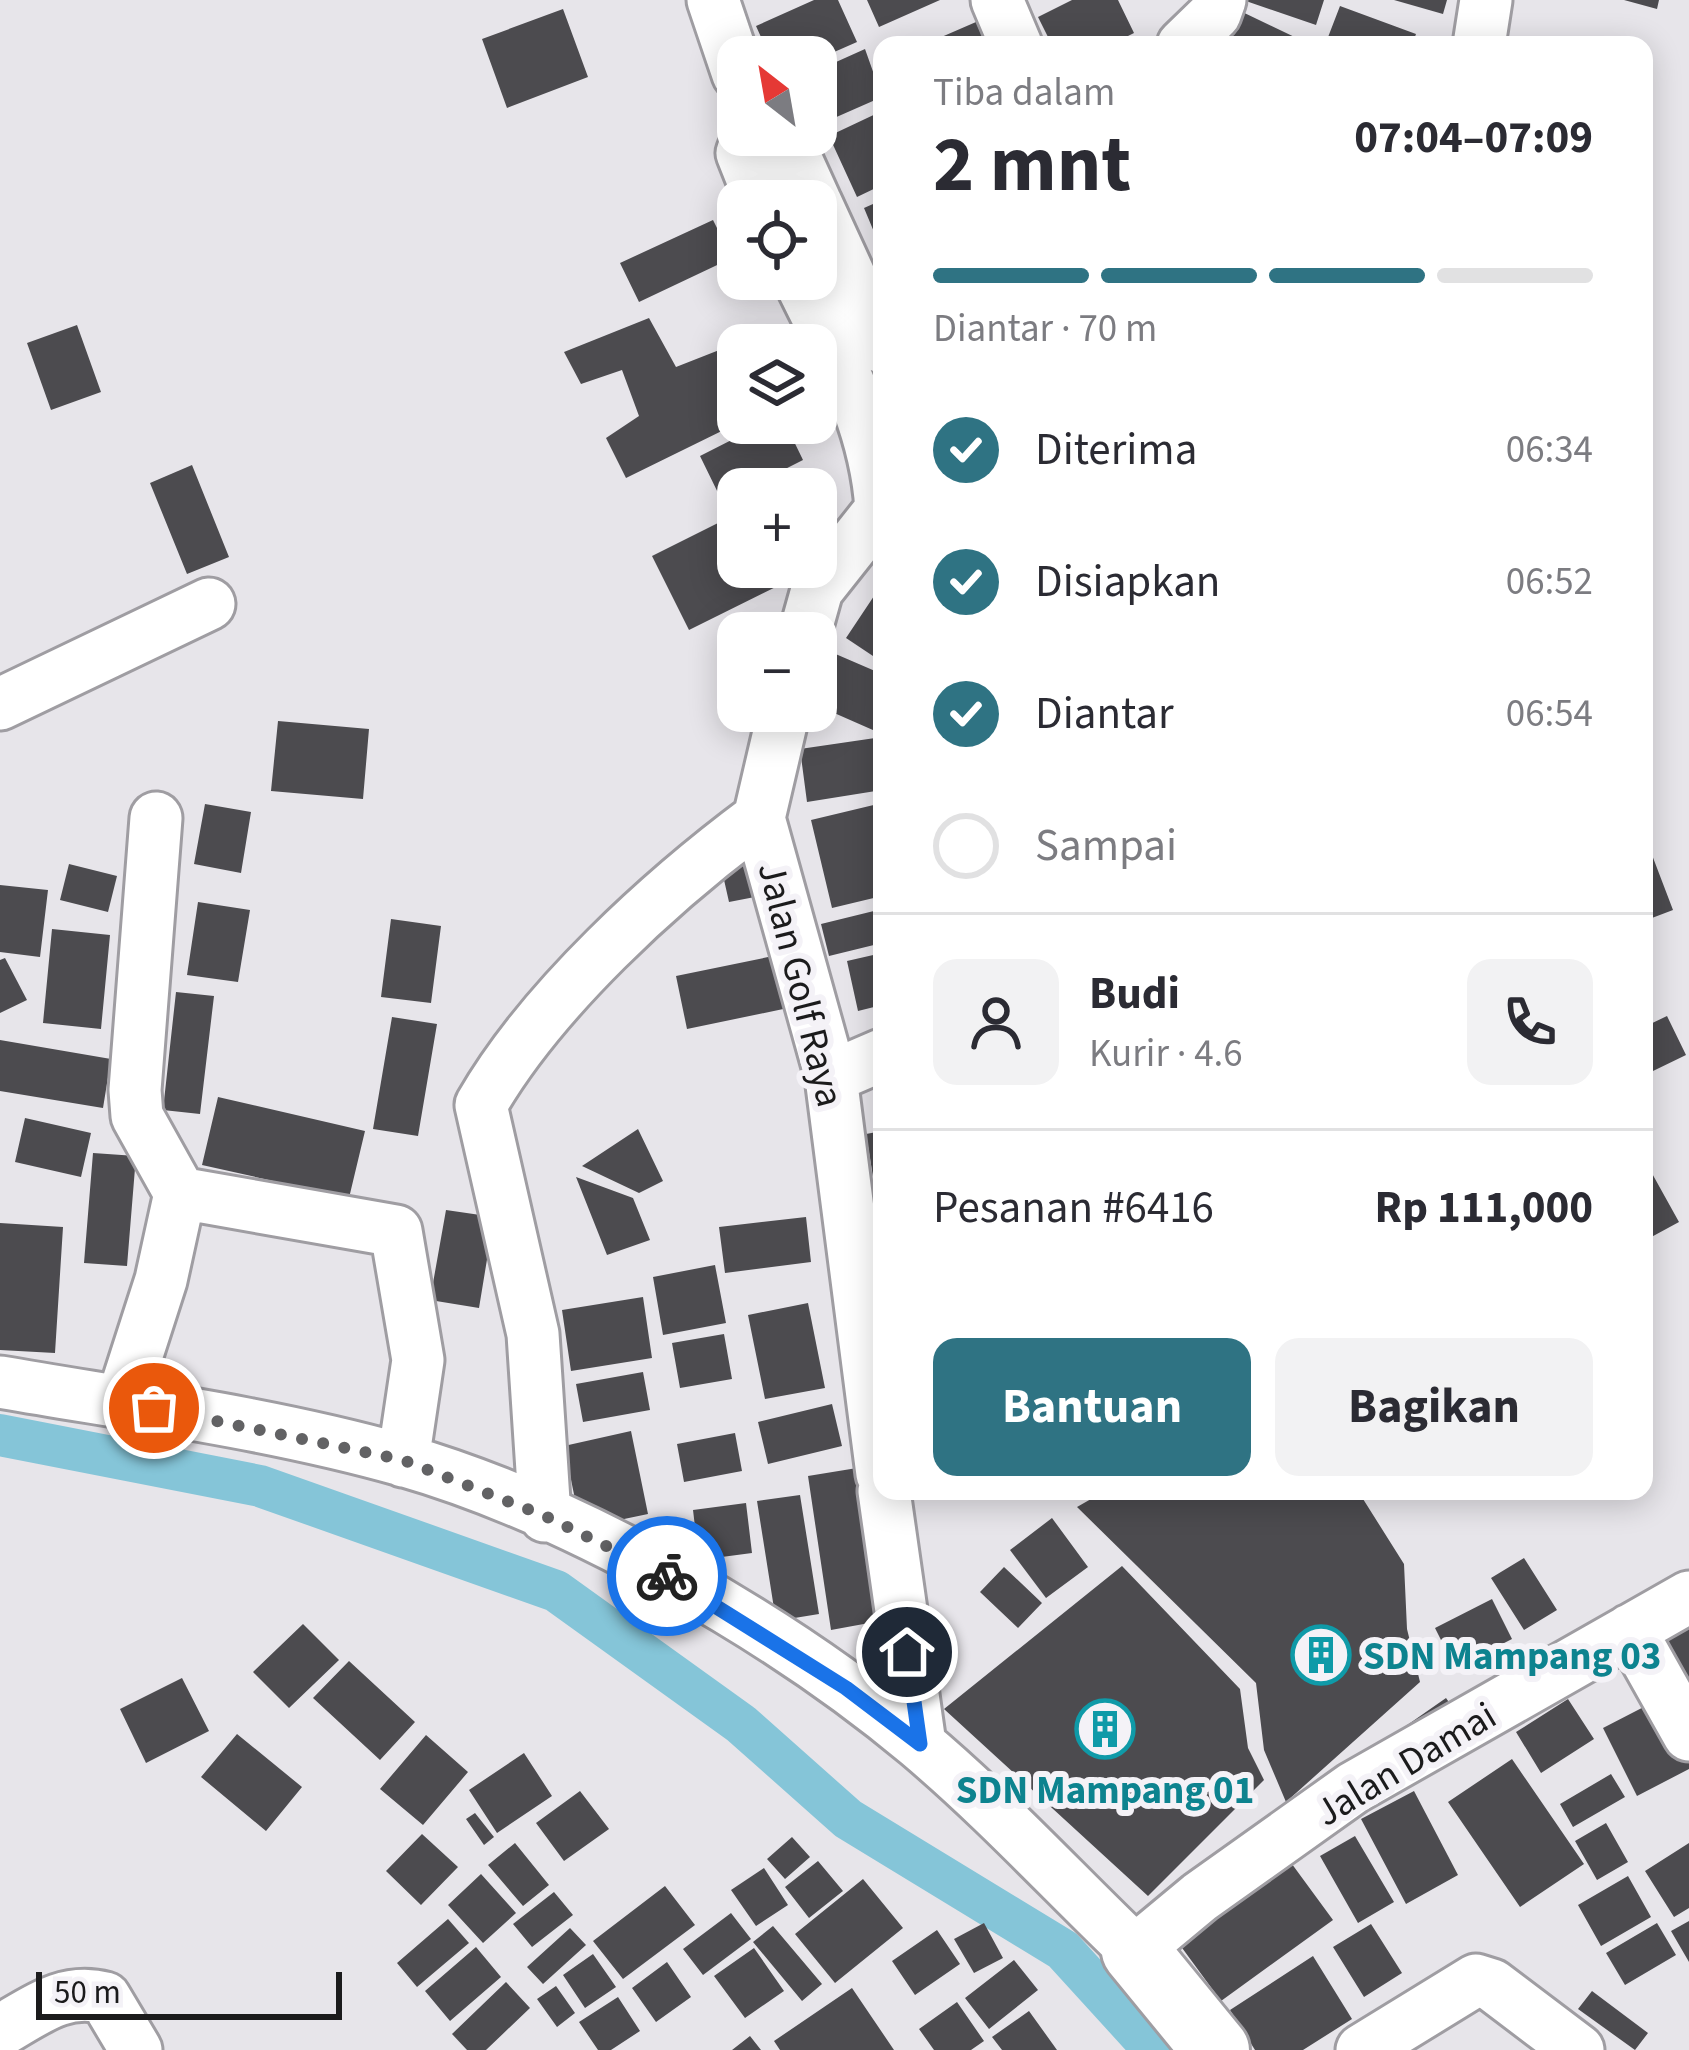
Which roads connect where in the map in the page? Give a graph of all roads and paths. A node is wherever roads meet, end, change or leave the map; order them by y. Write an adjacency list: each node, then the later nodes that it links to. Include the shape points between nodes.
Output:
1 (713, 0): 5 (street)
2 (997, 0): 6 (street)
3 (1220, 0): 7 (street)
4 (1486, 0): 8 (street)
5 (725, 36)
6 (1012, 36)
7 (1192, 36)
8 (1480, 36)
9 (837, 250): 11 (street)
10 (809, 300): 12 (street)
11 (873, 328)
12 (873, 444)
13 (873, 519): 15 (street, via 817,590)
14 (208, 604): 16 (street)
15 (811, 612)
16 (0, 704)
17 (779, 732): 19 (street, Jalan Golf Raya)
18 (156, 818): 22 (street, via 135,1090 137,1116)
19 (760, 818): 21 (street, Jalan Golf Raya); 28 (street, via 678,878 508,1059 482,1106 533,1334)
20 (873, 1059): 21 (street)
21 (831, 1077): 23 (street, Jalan Golf Raya)
22 (180, 1193): 25 (street); 26 (street, via 396,1232 418,1360)
23 (873, 1348)
24 (0, 1382): 25 (street)
25 (122, 1401): 26 (street)
26 (403, 1460): 28 (street)
27 (896, 1500): 32 (street, Jalan Golf Raya)
28 (545, 1516): 32 (street, via 709,1598)
29 (1689, 1597): 30 (street, Jalan Damai)
30 (1630, 1630): 31 (street); 33 (street, Jalan Damai, via 1353,1788)
31 (1689, 1735)
32 (920, 1744): 33 (street)
33 (1135, 1951): 36 (main road)
34 (0, 2031): 35 (street, via 82,1992 105,1998)
35 (136, 2050)
36 (1216, 2050)
37 (1362, 2050): 38 (street, via 1476,1980)
38 (1578, 2050)

